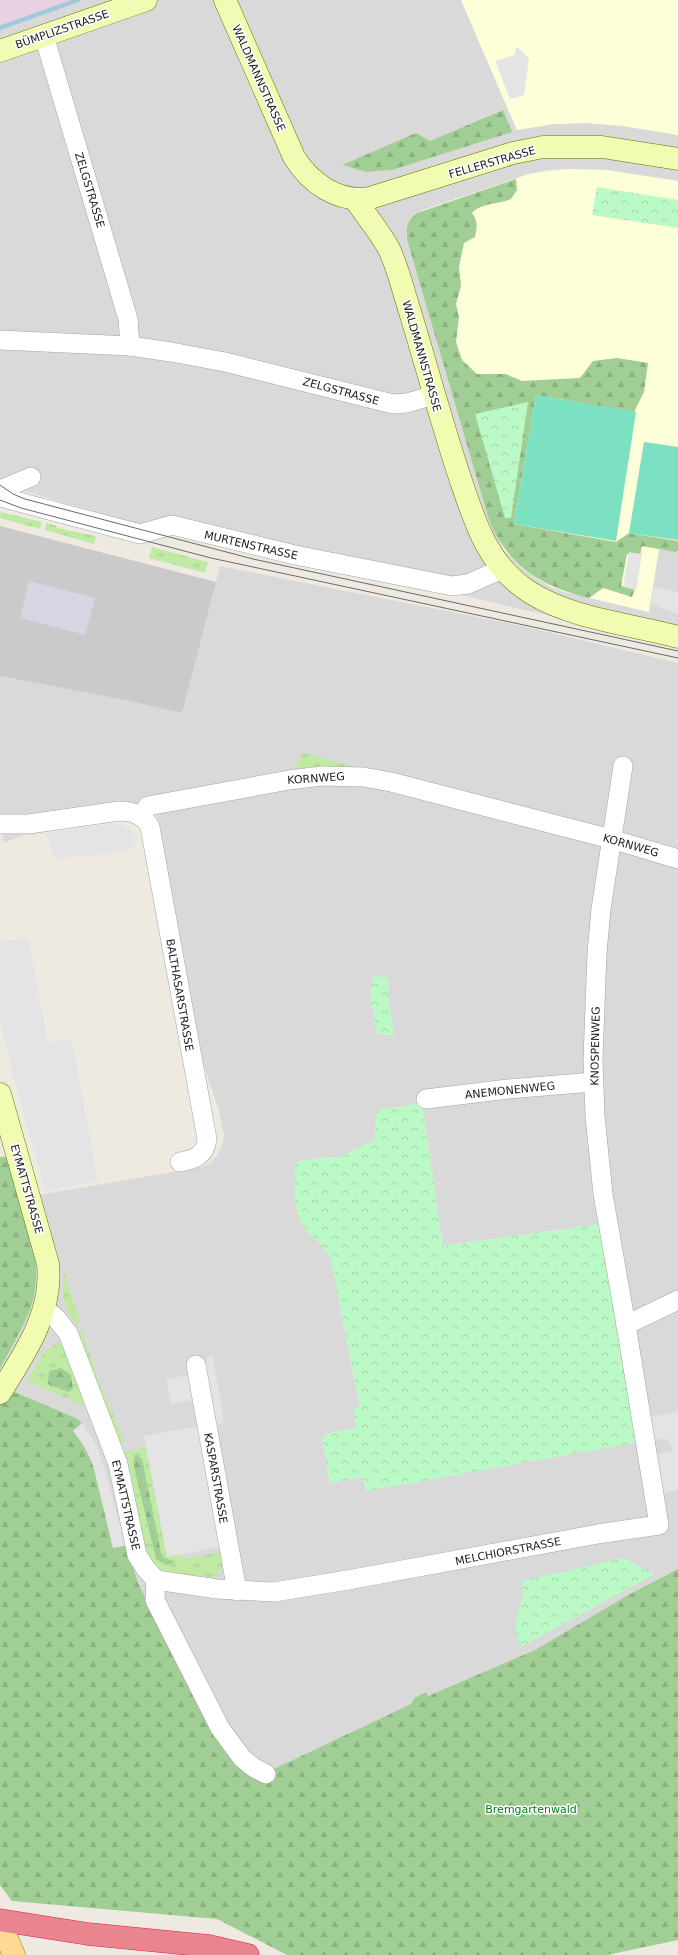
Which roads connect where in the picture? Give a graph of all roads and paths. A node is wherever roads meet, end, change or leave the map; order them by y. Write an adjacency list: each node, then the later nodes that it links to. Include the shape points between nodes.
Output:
1 (146, 0): 3 (street, BÜMPLIZSTRASSE)
2 (225, 0): 6 (street, WALDMANNSTRASSE, via 298,164 312,179 329,191 341,197)
3 (44, 36): 4 (street, BÜMPLIZSTRASSE); 8 (street, ZELGSTRASSE, via 128,319)
4 (0, 51)
5 (678, 159): 6 (street, FELLERSTRASSE, via 590,146 536,148 370,198)
6 (355, 199): 9 (street, WALDMANNSTRASSE, via 389,249)
7 (0, 340): 8 (street, ZELGSTRASSE)
8 (130, 346): 9 (street, ZELGSTRASSE, via 225,362 387,403 407,403)
9 (434, 395): 13 (street, WALDMANNSTRASSE, via 475,523 486,546)
10 (31, 477): 11 (street)
11 (0, 490)
12 (0, 497): 13 (street, MURTENSTRASSE, via 140,534 172,525 295,556 452,586 468,584)
13 (502, 569): 14 (street, WALDMANNSTRASSE, via 531,592 564,609)
14 (678, 637)
15 (623, 766): 18 (street, KNOSPENWEG)
16 (141, 816): 17 (street, via 119,811 29,824); 18 (street, KORNWEG, via 148,806 156,804 289,780 348,776 391,782); 23 (street, BALTHASARSTRASSE, via 150,827 206,1139 204,1151 200,1155)
17 (0, 824)
18 (611, 839): 19 (street, KORNWEG); 20 (street, KNOSPENWEG, via 598,946)
19 (678, 859)
20 (593, 1082): 22 (street, ANEMONENWEG); 26 (street, KNOSPENWEG, via 603,1194)
21 (0, 1094): 25 (street, EYMATTSTRASSE, via 48,1264 49,1285)
22 (426, 1099)
23 (180, 1162)
24 (678, 1300): 26 (street)
25 (45, 1309): 28 (street, EYMATTSTRASSE, via 20,1362); 29 (street, EYMATTSTRASSE, via 68,1333 118,1464 137,1555)
26 (626, 1325): 30 (street, MELCHIORSTRASSE, via 659,1525 295,1589 274,1592)
27 (196, 1365): 30 (street, KASPARSTRASSE)
28 (0, 1393)
29 (156, 1580): 30 (street, MELCHIORSTRASSE); 31 (street, via 155,1600 220,1728 242,1758)
30 (237, 1591)
31 (266, 1774)
32 (0, 1920): 35 (highway, via 88,1934 209,1946)
33 (0, 1923): 34 (main road)
34 (14, 1955)
35 (248, 1955)

